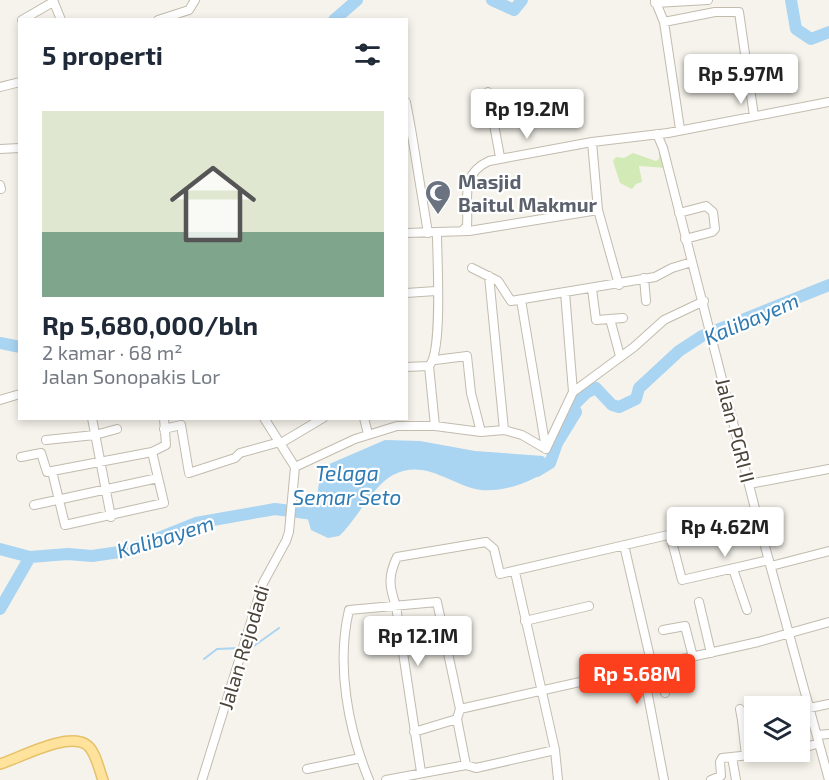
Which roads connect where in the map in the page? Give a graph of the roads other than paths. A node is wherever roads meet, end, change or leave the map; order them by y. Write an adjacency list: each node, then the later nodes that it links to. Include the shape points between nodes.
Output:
1 (195, 0): 7 (street, via 189,10)
2 (708, 0): 4 (street)
3 (53, 1): 5 (street); 6 (street)
4 (655, 2): 8 (street)
5 (25, 18)
6 (60, 18)
7 (164, 18)
8 (664, 22): 13 (street, via 715,12 739,12); 15 (street)
9 (18, 82): 10 (street)
10 (0, 87)
11 (488, 92): 22 (street)
12 (829, 102): 13 (street)
13 (754, 116): 15 (street)
14 (409, 129): 27 (street)
15 (680, 129): 16 (street)
16 (668, 133): 17 (street); 20 (street)
17 (657, 134): 18 (street); 20 (street, Jalan PGRI II)
18 (592, 142): 22 (street); 23 (street)
19 (18, 148): 21 (street)
20 (663, 148): 24 (street, Jalan PGRI II)
21 (0, 149)
22 (500, 157): 25 (street, via 471,173 467,226)
23 (598, 210): 25 (street, via 531,223); 33 (street)
24 (679, 213): 28 (street, Jalan PGRI II); 28 (street, via 706,206 715,217 712,232)
25 (463, 230): 27 (street)
26 (408, 233): 27 (street)
27 (433, 233): 35 (street)
28 (686, 239): 29 (street, Jalan PGRI II)
29 (692, 262): 32 (street); 40 (street, Jalan PGRI II)
30 (472, 268): 31 (street)
31 (489, 276): 38 (street, via 498,281 509,300); 57 (street)
32 (644, 278): 33 (street); 39 (street)
33 (619, 285): 34 (street)
34 (592, 288): 37 (street); 42 (street, via 596,320)
35 (436, 291): 36 (street); 44 (street, via 439,340)
36 (408, 292)
37 (565, 292): 38 (street); 46 (street)
38 (521, 300): 63 (street)
39 (645, 301)
40 (704, 301): 43 (street, via 664,320); 71 (street, Jalan PGRI II)
41 (623, 318): 42 (street)
42 (610, 319): 43 (street)
43 (620, 357): 46 (street)
44 (432, 363): 45 (street); 54 (street); 58 (street, via 467,356)
45 (408, 367)
46 (573, 392): 63 (street)
47 (18, 395): 48 (street)
48 (0, 400)
49 (92, 420): 60 (street)
50 (164, 420): 56 (street)
51 (265, 420): 62 (street)
52 (320, 420): 62 (street)
53 (364, 420): 59 (street)
54 (435, 426): 58 (street); 59 (street, via 397,426)
55 (117, 429): 60 (street)
56 (164, 429): 62 (street, via 181,425 189,473); 64 (street, via 165,446)
57 (504, 430): 58 (street); 63 (street)
58 (481, 432)
59 (368, 434): 67 (street)
60 (94, 435): 61 (street); 66 (street)
61 (46, 440)
62 (281, 442): 67 (street)
63 (546, 449)
64 (152, 452): 66 (street); 70 (street)
65 (21, 457): 69 (street, via 40,453 46,471)
66 (99, 461): 69 (street); 72 (street)
67 (296, 467): 119 (street, Jalan Rejodadi, via 286,541 262,582)
68 (829, 469): 71 (street)
69 (52, 471): 73 (street)
70 (158, 478): 72 (street); 75 (street, via 164,503)
71 (749, 484): 78 (street, Jalan PGRI II)
72 (106, 489): 73 (street); 75 (street)
73 (58, 499): 74 (street); 75 (street, via 65,525)
74 (34, 505)
75 (111, 517)
76 (624, 545): 79 (street, via 669,536 682,580); 80 (street); 92 (street)
77 (829, 551): 78 (street)
78 (770, 563): 79 (street); 88 (street, Jalan PGRI II)
79 (733, 569): 84 (street)
80 (514, 572): 82 (street, via 498,573 494,549 486,542 397,556 388,578); 85 (street)
81 (699, 602): 89 (street)
82 (396, 606): 100 (street, via 433,601 438,605); 105 (street); 113 (street, via 352,608 348,612 343,673)
83 (589, 606): 85 (street)
84 (747, 610)
85 (525, 621): 95 (street)
86 (829, 622): 88 (street)
87 (663, 630): 90 (street, via 685,626)
88 (790, 632): 89 (street); 97 (street, Jalan PGRI II)
89 (711, 652): 90 (street)
90 (693, 657): 91 (street)
91 (684, 659): 92 (street); 94 (street)
92 (656, 666): 93 (street); 96 (street)
93 (643, 669): 95 (street); 123 (street)
94 (689, 686)
95 (541, 692): 100 (street); 110 (street)
96 (665, 693)
97 (806, 696)
98 (829, 704): 99 (street)
99 (810, 708)
100 (460, 709): 103 (street)
101 (740, 709): 104 (street)
102 (810, 711): 108 (street, Jalan PGRI II)
103 (457, 719): 105 (street); 115 (street)
104 (742, 720): 107 (street)
105 (414, 732): 117 (street)
106 (829, 734): 108 (street)
107 (744, 738)
108 (818, 739): 109 (street); 126 (street, Jalan PGRI II)
109 (810, 743)
110 (555, 750): 115 (street, via 476,768); 122 (street)
111 (744, 756): 112 (street)
112 (732, 757): 124 (street, via 721,759 721,776); 125 (street)
113 (360, 758): 116 (street); 120 (street)
114 (0, 764): 118 (main road, via 61,742 78,742 90,748)
115 (466, 765): 117 (street)
116 (307, 769)
117 (416, 775): 121 (street)
118 (103, 780)
119 (202, 780)
120 (369, 780)
121 (386, 780)
122 (558, 780)
123 (664, 780)
124 (711, 780)
125 (736, 780)
126 (829, 780)

